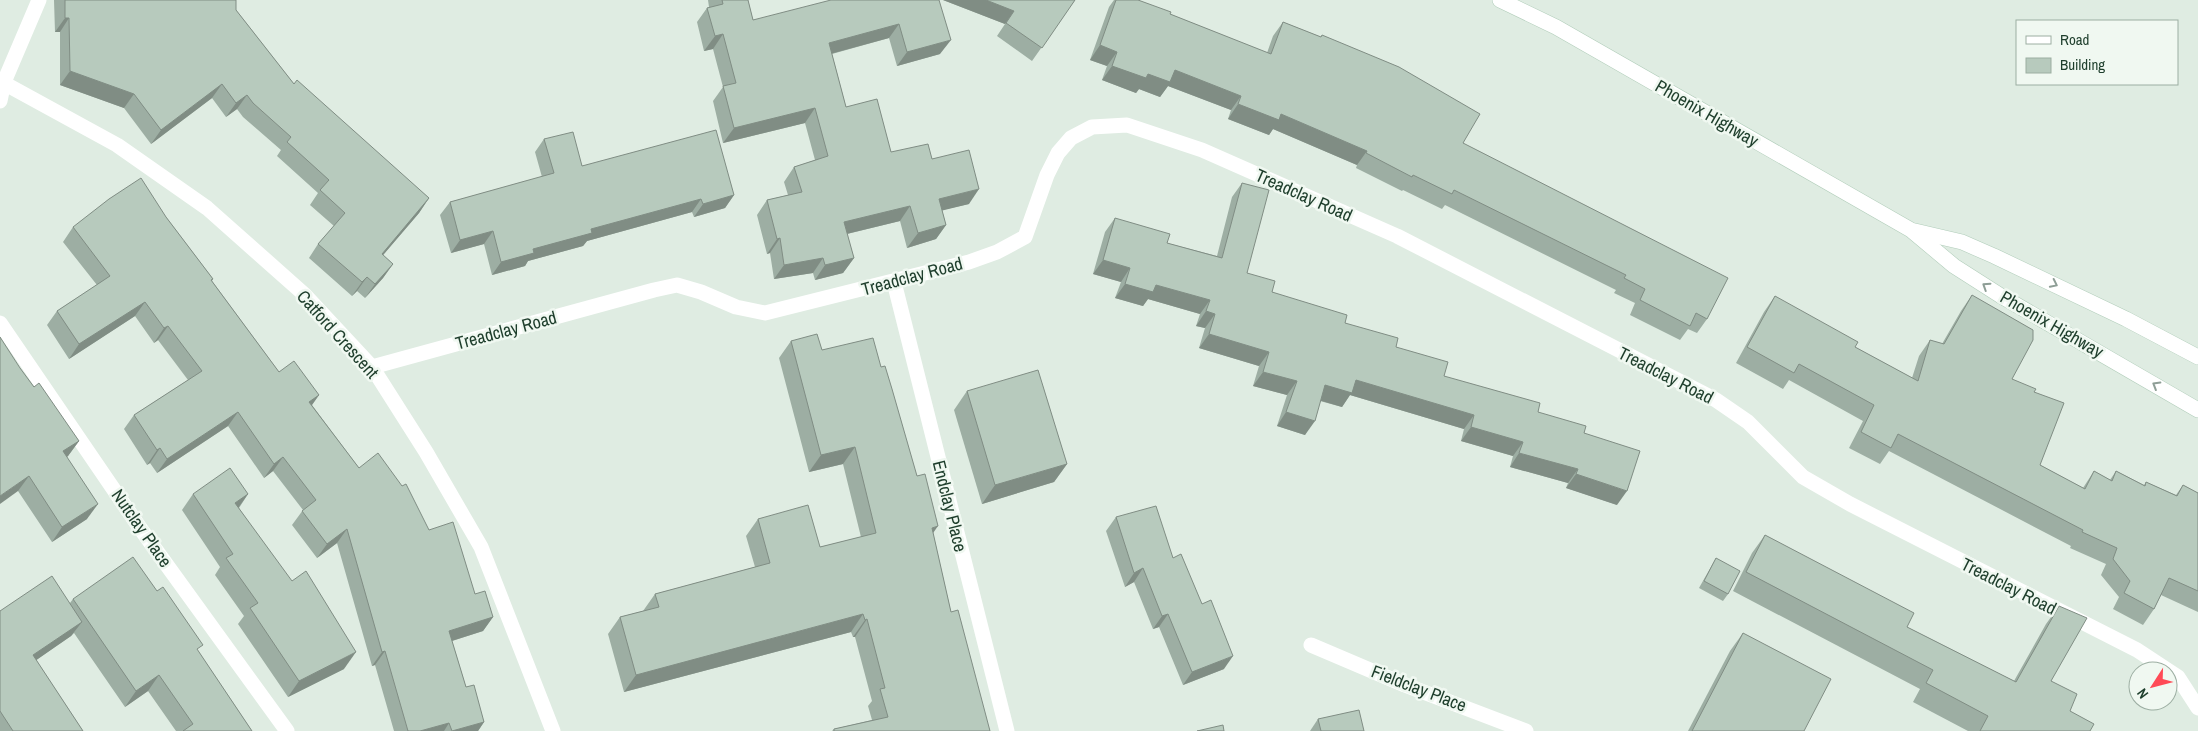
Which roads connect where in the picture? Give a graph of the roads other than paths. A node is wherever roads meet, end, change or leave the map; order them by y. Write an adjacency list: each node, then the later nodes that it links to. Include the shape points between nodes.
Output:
1 (39, 0): 3 (street)
2 (1500, 0): 5 (street, Phoenix Highway, via 1564,32)
3 (2, 82): 4 (street); 9 (street, Catford Crescent, via 117,145 207,208 305,295)
4 (0, 101)
5 (1911, 230): 8 (street, Phoenix Highway, one-way to 8, via 1962,242 1994,256); 10 (street, Phoenix Highway, one-way to 5, via 2001,296 1954,266)
6 (894, 282): 9 (street, Treadclay Road, via 764,313 676,286); 12 (street, Treadclay Road, via 969,262 1025,237 1047,175 1058,153 1071,138 1092,126 1127,125 1202,150 1397,236 1716,400 1748,422 1803,476 1850,504 2136,650 2178,677); 15 (street, Endclay Place)
7 (0, 323): 13 (street, Nutclay Place, via 140,528)
8 (2198, 357)
9 (372, 367): 14 (street, Catford Crescent, via 481,547)
10 (2198, 410)
11 (1311, 645): 16 (street, Fieldclay Place)
12 (2198, 708)
13 (286, 731)
14 (553, 731)
15 (1007, 731)
16 (1526, 731)

